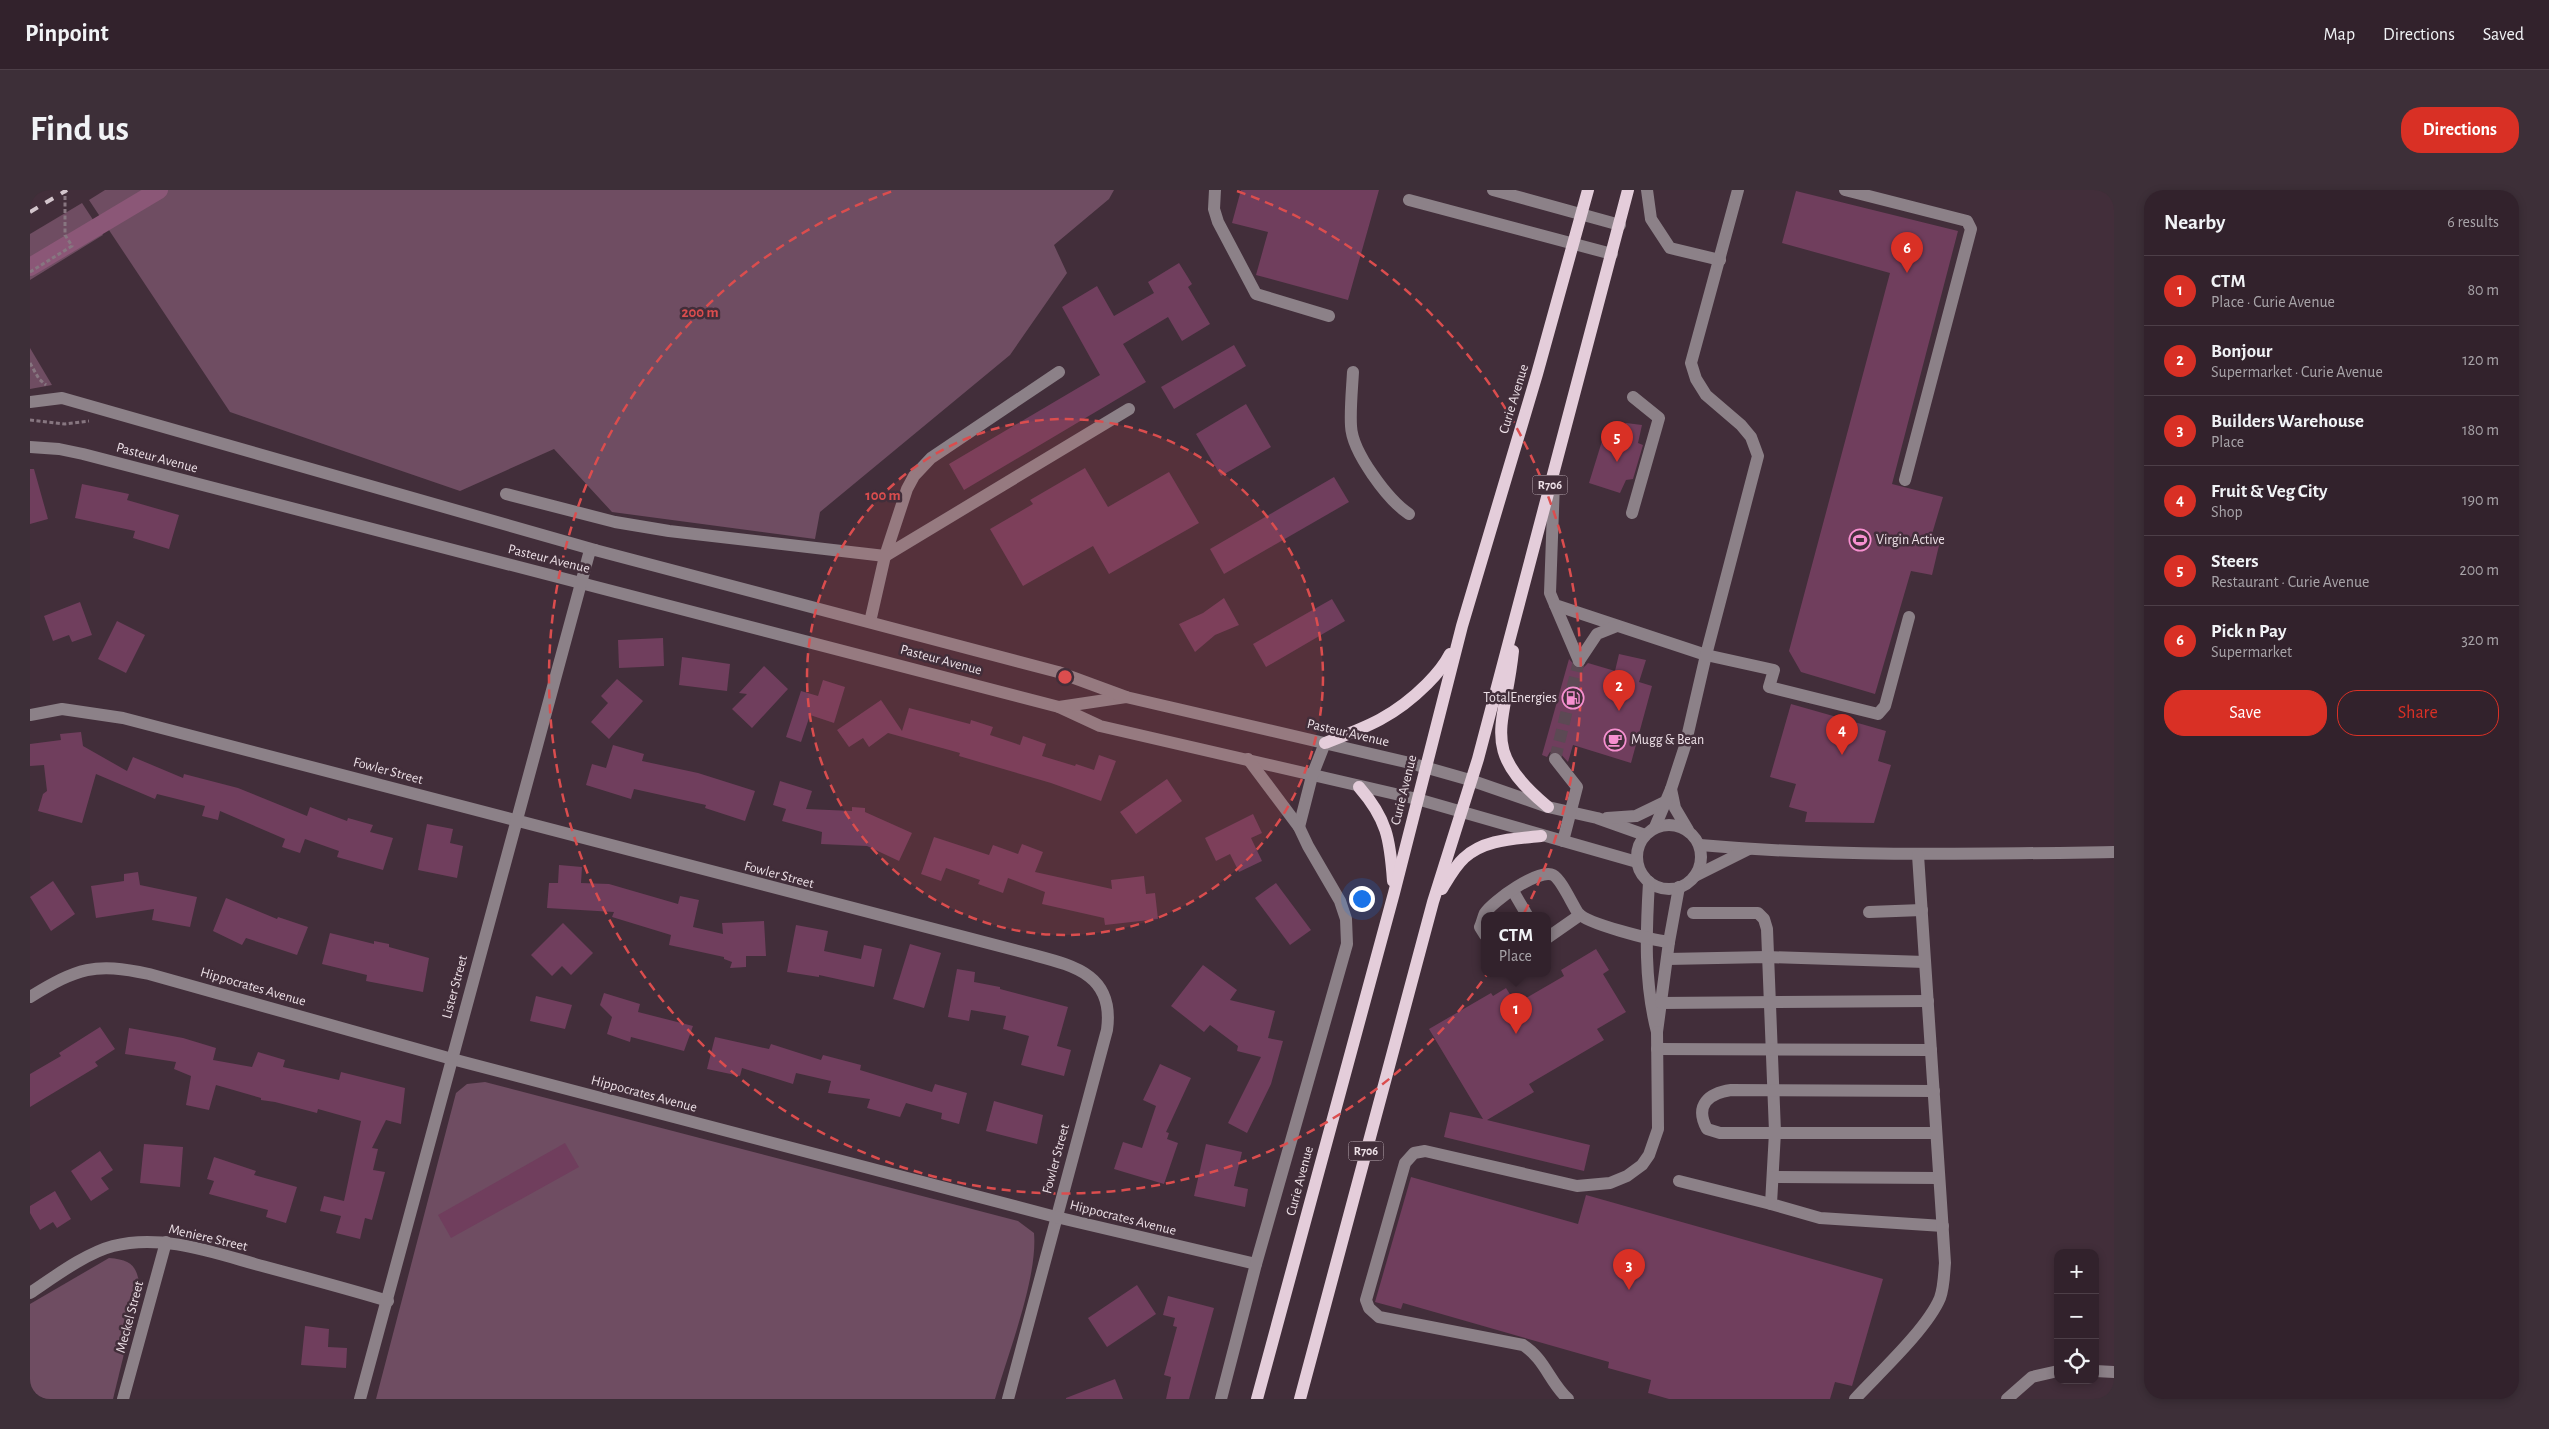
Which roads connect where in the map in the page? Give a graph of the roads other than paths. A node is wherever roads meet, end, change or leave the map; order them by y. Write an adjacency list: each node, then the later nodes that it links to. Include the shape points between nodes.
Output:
1 (1215, 190): 14 (street, via 1214,209 1218,222 1256,294)
2 (1493, 190): 9 (street)
3 (1588, 190): 9 (main road, Curie Avenue)
4 (1628, 190): 10 (main road, R706)
5 (1647, 190): 13 (street, via 1651,219 1670,248)
6 (1738, 190): 13 (street)
7 (1845, 190): 22 (street, via 1967,221 1971,229)
8 (1409, 200): 11 (street)
9 (1582, 214): 10 (street); 11 (main road, Curie Avenue)
10 (1620, 225): 12 (main road, R706)
11 (1574, 244): 12 (street); 33 (main road, Curie Avenue)
12 (1612, 254): 21 (main road, R706)
13 (1720, 260): 35 (street, via 1691,363 1706,395 1741,425 1751,438 1758,456)
14 (1329, 316)
15 (1059, 372): 27 (street, via 931,458 914,476)
16 (1353, 372): 25 (street, via 1350,427 1353,439 1386,495)
17 (1633, 397): 24 (street, via 1659,418)
18 (30, 402): 26 (street, via 62,398)
19 (1129, 408): 27 (street)
20 (30, 447): 28 (street, Pasteur Avenue, via 59,448)
21 (1554, 472): 29 (street, via 1550,593); 30 (main road, R706)
22 (1905, 480)
23 (506, 494): 27 (street, via 615,522 669,531)
24 (1632, 513)
25 (1409, 514)
26 (595, 550): 28 (street, Lister Street, via 588,552); 32 (street)
27 (885, 556): 32 (street)
28 (579, 582): 37 (street, Pasteur Avenue); 52 (street, Lister Street)
29 (1555, 605): 34 (street); 34 (street, via 1579,661 1597,634)
30 (1518, 609): 44 (main road, R706); 48 (main road, via 1500,732 1501,748 1524,787)
31 (1909, 617): 35 (street, via 1885,706 1874,714 1769,687 1774,670)
32 (870, 622): 36 (street, via 1058,672)
33 (1462, 626): 39 (main road, via 1446,662 1410,702 1383,720); 42 (main road, Curie Avenue)
34 (1617, 626): 35 (street)
35 (1706, 655): 46 (street, via 1685,746)
36 (1126, 697): 37 (street, Pasteur Avenue); 39 (street, Pasteur Avenue)
37 (1059, 706): 40 (street, Pasteur Avenue, via 1100,726)
38 (30, 715): 52 (street, Fowler Street, via 62,709 123,718)
39 (1325, 743): 42 (street, Pasteur Avenue); 43 (street)
40 (1248, 759): 43 (street, Pasteur Avenue); 53 (street, Curie Avenue)
41 (1555, 759): 50 (street, via 1577,787)
42 (1425, 768): 44 (street, Pasteur Avenue); 47 (main road, Curie Avenue)
43 (1312, 776): 45 (street, Pasteur Avenue); 53 (street)
44 (1470, 780): 48 (street, Pasteur Avenue); 49 (main road, R706)
45 (1359, 787): 47 (street, Pasteur Avenue); 67 (main road, via 1382,819 1391,855)
46 (1669, 795): 51 (street, via 1636,816); 54 (street); 55 (street)
47 (1417, 799): 49 (street, Pasteur Avenue); 67 (main road, Curie Avenue)
48 (1548, 807): 50 (street, Pasteur Avenue)
49 (1461, 812): 56 (street, Pasteur Avenue); 68 (main road, R706)
50 (1571, 812): 51 (street, Pasteur Avenue); 57 (street)
51 (1597, 818): 55 (street)
52 (515, 820): 89 (street, Lister Street); 98 (street, Fowler Street, via 1082,970 1103,992 1109,1020)
53 (1300, 827): 101 (street, Curie Avenue, via 1340,901 1346,919 1347,944)
54 (1688, 830): 55 (street, via 1667,824); 58 (street)
55 (1650, 831): 62 (street, via 1638,848)
56 (1541, 836): 57 (street, Pasteur Avenue); 68 (main road, via 1498,842 1470,852 1458,864)
57 (1563, 841): 62 (street, Pasteur Avenue)
58 (1700, 845): 59 (street); 63 (street, via 1702,855)
59 (1749, 849): 61 (street); 63 (street)
60 (2114, 852): 61 (street)
61 (1918, 855): 69 (street)
62 (1637, 862): 64 (street)
63 (1695, 876): 65 (street)
64 (1649, 882): 65 (street, via 1658,887); 76 (street)
65 (1679, 887): 77 (street)
66 (1513, 891): 70 (street); 71 (street); 74 (street, via 1533,877 1546,873 1554,876)
67 (1394, 894): 111 (main road, Curie Avenue)
68 (1433, 902): 112 (main road, R706)
69 (1922, 910): 72 (street); 80 (street)
70 (1486, 912)
71 (1525, 912)
72 (1869, 912)
73 (1693, 914): 78 (street, via 1758,913 1767,929)
74 (1580, 915): 75 (street); 76 (street)
75 (1551, 935)
76 (1646, 939): 77 (street); 85 (street, via 1649,1002)
77 (1668, 942): 79 (street)
78 (1767, 957): 79 (street); 80 (street); 84 (street)
79 (1667, 959): 83 (street)
80 (1925, 962): 82 (street)
81 (30, 997): 89 (street, Hippocrates Avenue, via 58,980 89,968 116,967)
82 (1928, 1001): 84 (street); 88 (street)
83 (1661, 1003): 84 (street); 85 (street)
84 (1769, 1003): 86 (street)
85 (1657, 1032): 87 (street)
86 (1770, 1048): 87 (street); 88 (street); 90 (street)
87 (1658, 1049): 113 (street, via 1658,1128 1649,1155 1642,1165 1610,1184 1576,1186 1424,1151 1410,1155 1366,1300 1379,1317 1523,1345 1537,1356)
88 (1931, 1050): 91 (street)
89 (452, 1059): 98 (street, Hippocrates Avenue); 103 (street, Lister Street)
90 (1773, 1091): 91 (street); 92 (street); 92 (street, via 1716,1092 1709,1097 1703,1109 1703,1122 1707,1129 1720,1133)
91 (1934, 1091): 93 (street)
92 (1775, 1132): 93 (street); 94 (street)
93 (1936, 1133): 95 (street)
94 (1773, 1177): 95 (street); 97 (street)
95 (1939, 1178): 99 (street)
96 (1679, 1181): 97 (street)
97 (1772, 1204): 99 (street, via 1820,1218)
98 (1056, 1217): 101 (street, Hippocrates Avenue); 109 (street, Fowler Street)
99 (1943, 1226): 114 (street, via 1945,1263 1941,1296 1936,1306 1924,1324)
100 (166, 1242): 102 (street, Meniere Street, via 111,1246); 103 (street, Meniere Street); 107 (street, Meckel Street)
101 (1256, 1264): 110 (street, Curie Avenue)
102 (30, 1293)
103 (388, 1300): 108 (street, Lister Street)
104 (2099, 1371): 106 (street)
105 (2054, 1372): 115 (street, via 2032,1377)
106 (2114, 1372)
107 (123, 1399)
108 (360, 1399)
109 (1008, 1399)
110 (1221, 1399)
111 (1257, 1399)
112 (1300, 1399)
113 (1568, 1399)
114 (1855, 1399)
115 (2007, 1399)

